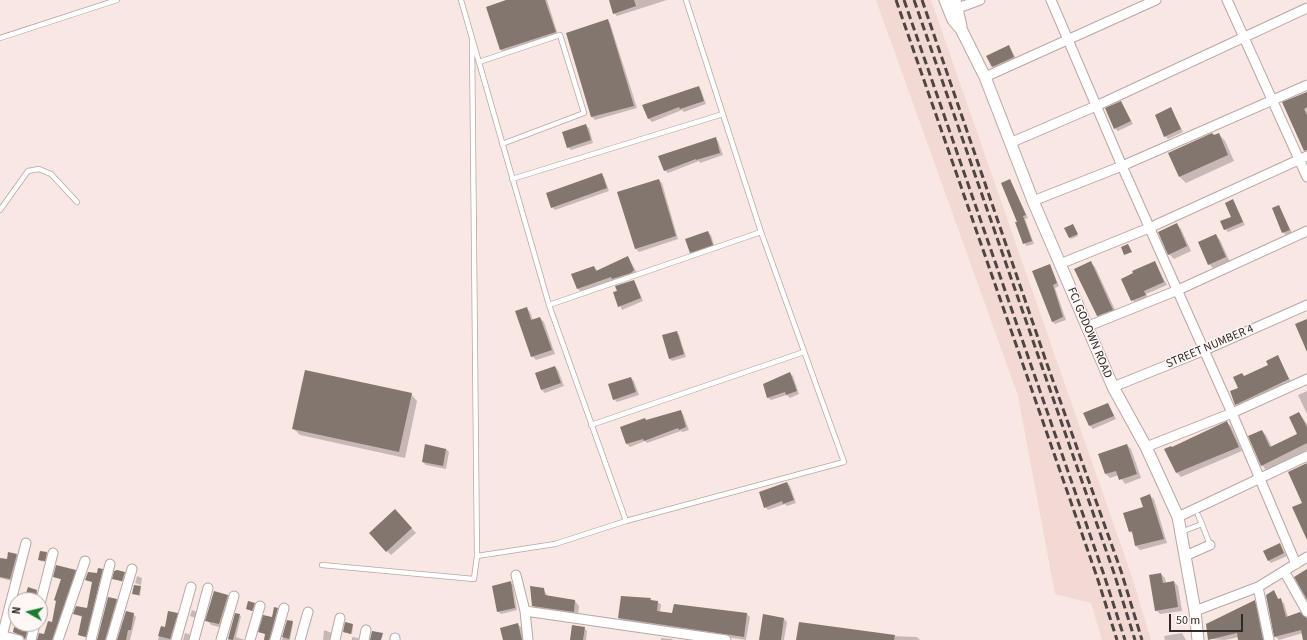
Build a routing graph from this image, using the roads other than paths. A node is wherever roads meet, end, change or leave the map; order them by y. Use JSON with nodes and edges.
{"nodes":[{"id":1,"x":118,"y":0,"type":"edge"},
{"id":2,"x":462,"y":0,"type":"edge"},
{"id":3,"x":686,"y":0,"type":"edge"},
{"id":4,"x":945,"y":0,"type":"edge"},
{"id":5,"x":980,"y":0,"type":"edge"},
{"id":6,"x":1051,"y":0,"type":"edge"},
{"id":7,"x":1156,"y":0,"type":"edge"},
{"id":8,"x":1227,"y":0,"type":"edge"},
{"id":9,"x":957,"y":4,"type":"edge"},
{"id":10,"x":1307,"y":8,"type":"edge"},
{"id":11,"x":961,"y":29,"type":"junction"},
{"id":12,"x":0,"y":38,"type":"edge"},
{"id":13,"x":472,"y":38,"type":"junction"},
{"id":14,"x":1243,"y":38,"type":"junction"},
{"id":15,"x":1068,"y":40,"type":"junction"},
{"id":16,"x":479,"y":62,"type":"junction"},
{"id":17,"x":985,"y":77,"type":"junction"},
{"id":18,"x":1307,"y":85,"type":"edge"},
{"id":19,"x":1273,"y":100,"type":"junction"},
{"id":20,"x":1096,"y":106,"type":"junction"},
{"id":21,"x":723,"y":114,"type":"junction"},
{"id":22,"x":502,"y":144,"type":"junction"},
{"id":23,"x":1010,"y":144,"type":"junction"},
{"id":24,"x":1303,"y":157,"type":"edge"},
{"id":25,"x":1122,"y":166,"type":"junction"},
{"id":26,"x":1307,"y":177,"type":"edge"},
{"id":27,"x":512,"y":179,"type":"junction"},
{"id":28,"x":1033,"y":201,"type":"junction"},
{"id":29,"x":77,"y":202,"type":"dead end"},
{"id":30,"x":0,"y":210,"type":"edge"},
{"id":31,"x":1149,"y":228,"type":"junction"},
{"id":32,"x":1307,"y":231,"type":"edge"},
{"id":33,"x":761,"y":232,"type":"junction"},
{"id":34,"x":1060,"y":264,"type":"junction"},
{"id":35,"x":1178,"y":290,"type":"junction"},
{"id":36,"x":549,"y":305,"type":"junction"},
{"id":37,"x":1307,"y":305,"type":"edge"},
{"id":38,"x":1086,"y":328,"type":"junction"},
{"id":39,"x":1204,"y":350,"type":"junction"},
{"id":40,"x":804,"y":352,"type":"junction"},
{"id":41,"x":1307,"y":379,"type":"edge"},
{"id":42,"x":1112,"y":387,"type":"junction"},
{"id":43,"x":1232,"y":413,"type":"junction"},
{"id":44,"x":591,"y":425,"type":"junction"},
{"id":45,"x":1146,"y":447,"type":"junction"},
{"id":46,"x":1307,"y":456,"type":"edge"},
{"id":47,"x":1259,"y":479,"type":"junction"},
{"id":48,"x":1198,"y":516,"type":"dead end"},
{"id":49,"x":1178,"y":517,"type":"junction"},
{"id":50,"x":626,"y":521,"type":"junction"},
{"id":51,"x":1202,"y":524,"type":"junction"},
{"id":52,"x":1181,"y":532,"type":"junction"},
{"id":53,"x":26,"y":543,"type":"dead end"},
{"id":54,"x":1210,"y":545,"type":"joint"},
{"id":55,"x":53,"y":552,"type":"dead end"},
{"id":56,"x":477,"y":556,"type":"junction"},
{"id":57,"x":1185,"y":556,"type":"junction"},
{"id":58,"x":1307,"y":557,"type":"edge"},
{"id":59,"x":85,"y":561,"type":"dead end"},
{"id":60,"x":110,"y":564,"type":"dead end"},
{"id":61,"x":1296,"y":564,"type":"junction"},
{"id":62,"x":322,"y":565,"type":"dead end"},
{"id":63,"x":132,"y":569,"type":"dead end"},
{"id":64,"x":1284,"y":571,"type":"junction"},
{"id":65,"x":516,"y":575,"type":"dead end"},
{"id":66,"x":191,"y":587,"type":"dead end"},
{"id":67,"x":1258,"y":587,"type":"junction"},
{"id":68,"x":208,"y":588,"type":"dead end"},
{"id":69,"x":43,"y":592,"type":"edge"},
{"id":70,"x":234,"y":596,"type":"dead end"},
{"id":71,"x":260,"y":606,"type":"dead end"},
{"id":72,"x":284,"y":608,"type":"dead end"},
{"id":73,"x":525,"y":611,"type":"junction"},
{"id":74,"x":1195,"y":611,"type":"junction"},
{"id":75,"x":308,"y":612,"type":"dead end"},
{"id":76,"x":1307,"y":612,"type":"edge"},
{"id":77,"x":340,"y":618,"type":"dead end"},
{"id":78,"x":366,"y":630,"type":"dead end"},
{"id":79,"x":1,"y":637,"type":"edge"},
{"id":80,"x":19,"y":640,"type":"edge"},
{"id":81,"x":58,"y":640,"type":"edge"},
{"id":82,"x":91,"y":640,"type":"edge"},
{"id":83,"x":111,"y":640,"type":"edge"},
{"id":84,"x":176,"y":640,"type":"edge"},
{"id":85,"x":194,"y":640,"type":"edge"},
{"id":86,"x":221,"y":640,"type":"edge"},
{"id":87,"x":250,"y":640,"type":"edge"},
{"id":88,"x":275,"y":640,"type":"edge"},
{"id":89,"x":300,"y":640,"type":"edge"},
{"id":90,"x":335,"y":640,"type":"edge"},
{"id":91,"x":364,"y":640,"type":"edge"},
{"id":92,"x":528,"y":640,"type":"edge"},
{"id":93,"x":726,"y":640,"type":"edge"},
{"id":94,"x":1198,"y":640,"type":"edge"},
{"id":95,"x":1269,"y":640,"type":"edge"}],
"edges":[{"from":1,"to":12,"type":"lane"},
{"from":2,"to":13,"type":"lane"},
{"from":3,"to":21,"type":"lane"},
{"from":4,"to":11,"type":"street","name":"FCI GODOWN ROAD"},
{"from":5,"to":9,"type":"street"},
{"from":6,"to":15,"type":"street"},
{"from":7,"to":15,"type":"street"},
{"from":8,"to":14,"type":"street"},
{"from":9,"to":11,"type":"street","name":"FCI GODOWN ROAD"},
{"from":10,"to":14,"type":"street"},
{"from":11,"to":17,"type":"street","name":"FCI GODOWN ROAD"},
{"from":13,"to":16,"type":"lane"},
{"from":13,"to":56,"type":"lane"},
{"from":14,"to":19,"type":"street"},
{"from":14,"to":20,"type":"street"},
{"from":15,"to":17,"type":"street"},
{"from":15,"to":20,"type":"street"},
{"from":16,"to":22,"type":"lane"},
{"from":16,"to":22,"type":"lane"},
{"from":17,"to":23,"type":"street","name":"FCI GODOWN ROAD"},
{"from":18,"to":19,"type":"street"},
{"from":19,"to":24,"type":"street"},
{"from":19,"to":25,"type":"street"},
{"from":20,"to":23,"type":"street"},
{"from":20,"to":25,"type":"street"},
{"from":21,"to":27,"type":"lane"},
{"from":21,"to":33,"type":"lane"},
{"from":22,"to":27,"type":"lane"},
{"from":23,"to":28,"type":"street","name":"FCI GODOWN ROAD"},
{"from":24,"to":26,"type":"street"},
{"from":24,"to":31,"type":"street"},
{"from":25,"to":28,"type":"street"},
{"from":25,"to":31,"type":"street"},
{"from":27,"to":36,"type":"lane"},
{"from":28,"to":34,"type":"street","name":"FCI GODOWN ROAD"},
{"from":29,"to":30,"type":"lane"},
{"from":31,"to":34,"type":"street"},
{"from":31,"to":35,"type":"street"},
{"from":32,"to":35,"type":"street"},
{"from":33,"to":36,"type":"lane"},
{"from":33,"to":40,"type":"lane"},
{"from":34,"to":38,"type":"street","name":"FCI GODOWN ROAD"},
{"from":35,"to":38,"type":"street"},
{"from":35,"to":39,"type":"street"},
{"from":36,"to":44,"type":"lane"},
{"from":37,"to":39,"type":"street","name":"STREET NUMBER 4"},
{"from":38,"to":42,"type":"street","name":"FCI GODOWN ROAD"},
{"from":39,"to":42,"type":"street","name":"STREET NUMBER 4"},
{"from":39,"to":43,"type":"street"},
{"from":40,"to":44,"type":"lane"},
{"from":40,"to":50,"type":"lane"},
{"from":41,"to":43,"type":"street"},
{"from":42,"to":45,"type":"street","name":"FCI GODOWN ROAD"},
{"from":43,"to":45,"type":"street"},
{"from":43,"to":47,"type":"street"},
{"from":44,"to":50,"type":"lane"},
{"from":45,"to":49,"type":"street","name":"FCI GODOWN ROAD"},
{"from":46,"to":47,"type":"street"},
{"from":47,"to":49,"type":"street"},
{"from":47,"to":61,"type":"street"},
{"from":48,"to":51,"type":"lane"},
{"from":49,"to":52,"type":"street","name":"FCI GODOWN ROAD"},
{"from":50,"to":56,"type":"lane"},
{"from":51,"to":52,"type":"lane"},
{"from":51,"to":54,"type":"lane"},
{"from":52,"to":57,"type":"street","name":"FCI GODOWN ROAD"},
{"from":53,"to":79,"type":"street"},
{"from":54,"to":57,"type":"street"},
{"from":55,"to":69,"type":"street"},
{"from":56,"to":62,"type":"lane"},
{"from":57,"to":74,"type":"street","name":"FCI GODOWN ROAD"},
{"from":58,"to":61,"type":"street"},
{"from":59,"to":81,"type":"street"},
{"from":60,"to":82,"type":"street"},
{"from":61,"to":64,"type":"street"},
{"from":63,"to":83,"type":"street"},
{"from":64,"to":67,"type":"street"},
{"from":64,"to":76,"type":"street"},
{"from":65,"to":73,"type":"street"},
{"from":66,"to":84,"type":"street"},
{"from":67,"to":74,"type":"street"},
{"from":67,"to":95,"type":"street"},
{"from":68,"to":85,"type":"street"},
{"from":70,"to":86,"type":"street"},
{"from":71,"to":87,"type":"street"},
{"from":72,"to":88,"type":"street"},
{"from":73,"to":92,"type":"street"},
{"from":73,"to":93,"type":"street"},
{"from":74,"to":94,"type":"street","name":"FCI GODOWN ROAD"},
{"from":75,"to":89,"type":"street"},
{"from":77,"to":90,"type":"street"},
{"from":78,"to":91,"type":"street"},
{"from":79,"to":80,"type":"street"}]}
